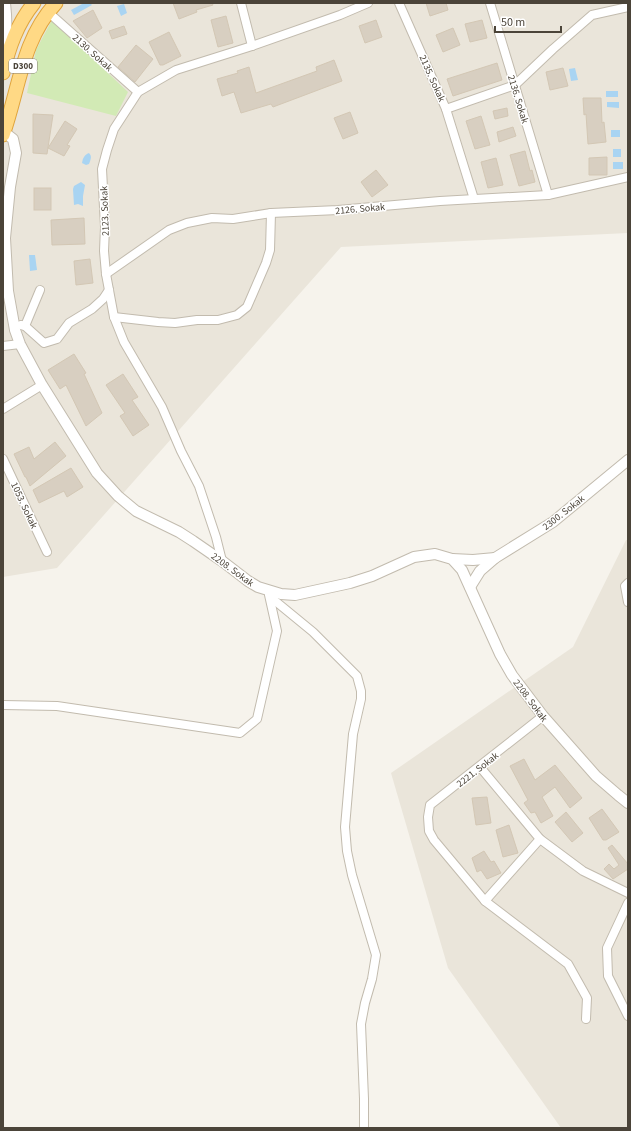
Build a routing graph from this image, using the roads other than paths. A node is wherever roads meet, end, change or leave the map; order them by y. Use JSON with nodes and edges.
{"nodes":[{"id":1,"x":6,"y":3,"type":"edge"},
{"id":2,"x":34,"y":3,"type":"edge"},
{"id":3,"x":241,"y":3,"type":"edge"},
{"id":4,"x":368,"y":3,"type":"edge"},
{"id":5,"x":399,"y":3,"type":"edge"},
{"id":6,"x":490,"y":3,"type":"edge"},
{"id":7,"x":52,"y":7,"type":"edge"},
{"id":8,"x":628,"y":7,"type":"edge"},
{"id":9,"x":252,"y":46,"type":"junction"},
{"id":10,"x":8,"y":50,"type":"junction"},
{"id":11,"x":3,"y":73,"type":"edge"},
{"id":12,"x":515,"y":85,"type":"junction"},
{"id":13,"x":138,"y":92,"type":"junction"},
{"id":14,"x":446,"y":109,"type":"junction"},
{"id":15,"x":3,"y":134,"type":"edge"},
{"id":16,"x":628,"y":178,"type":"edge"},
{"id":17,"x":548,"y":195,"type":"junction"},
{"id":18,"x":474,"y":199,"type":"junction"},
{"id":19,"x":271,"y":213,"type":"junction"},
{"id":20,"x":106,"y":274,"type":"junction"},
{"id":21,"x":40,"y":290,"type":"dead end"},
{"id":22,"x":109,"y":290,"type":"junction"},
{"id":23,"x":114,"y":317,"type":"junction"},
{"id":24,"x":14,"y":325,"type":"junction"},
{"id":25,"x":26,"y":326,"type":"junction"},
{"id":26,"x":20,"y":344,"type":"junction"},
{"id":27,"x":3,"y":346,"type":"edge"},
{"id":28,"x":42,"y":385,"type":"junction"},
{"id":29,"x":3,"y":409,"type":"edge"},
{"id":30,"x":3,"y":459,"type":"edge"},
{"id":31,"x":628,"y":460,"type":"edge"},
{"id":32,"x":47,"y":552,"type":"dead end"},
{"id":33,"x":495,"y":558,"type":"junction"},
{"id":34,"x":452,"y":559,"type":"junction"},
{"id":35,"x":473,"y":560,"type":"junction"},
{"id":36,"x":222,"y":561,"type":"junction"},
{"id":37,"x":480,"y":570,"type":"junction"},
{"id":38,"x":464,"y":574,"type":"junction"},
{"id":39,"x":628,"y":583,"type":"edge"},
{"id":40,"x":470,"y":587,"type":"junction"},
{"id":41,"x":268,"y":591,"type":"junction"},
{"id":42,"x":628,"y":602,"type":"edge"},
{"id":43,"x":3,"y":705,"type":"edge"},
{"id":44,"x":543,"y":716,"type":"junction"},
{"id":45,"x":480,"y":767,"type":"junction"},
{"id":46,"x":628,"y":803,"type":"edge"},
{"id":47,"x":540,"y":839,"type":"junction"},
{"id":48,"x":628,"y":893,"type":"edge"},
{"id":49,"x":486,"y":901,"type":"junction"},
{"id":50,"x":628,"y":903,"type":"edge"},
{"id":51,"x":628,"y":1016,"type":"edge"},
{"id":52,"x":586,"y":1019,"type":"dead end"},
{"id":53,"x":364,"y":1128,"type":"edge"}],
"edges":[{"from":1,"to":10,"type":"street"},
{"from":2,"to":10,"type":"highway","number":"D300"},
{"from":3,"to":9,"type":"street"},
{"from":4,"to":9,"type":"street","name":"2123. Sokak"},
{"from":5,"to":14,"type":"street","name":"2135. Sokak"},
{"from":6,"to":12,"type":"street","name":"2136. Sokak"},
{"from":7,"to":13,"type":"street","name":"2130. Sokak"},
{"from":7,"to":15,"type":"highway","number":"D300"},
{"from":8,"to":12,"type":"street"},
{"from":9,"to":13,"type":"street","name":"2123. Sokak"},
{"from":10,"to":11,"type":"highway","number":"D300"},
{"from":12,"to":14,"type":"street","name":"2135. Sokak"},
{"from":12,"to":17,"type":"street","name":"2136. Sokak"},
{"from":13,"to":20,"type":"street","name":"2123. Sokak"},
{"from":14,"to":18,"type":"street"},
{"from":15,"to":24,"type":"street","name":"2208. Sokak"},
{"from":16,"to":17,"type":"street","name":"2126. Sokak"},
{"from":17,"to":18,"type":"street","name":"2126. Sokak"},
{"from":18,"to":19,"type":"street","name":"2126. Sokak"},
{"from":19,"to":20,"type":"street","name":"2126. Sokak"},
{"from":19,"to":23,"type":"street"},
{"from":20,"to":22,"type":"street","name":"2123. Sokak"},
{"from":21,"to":25,"type":"street"},
{"from":22,"to":23,"type":"street","name":"2123. Sokak"},
{"from":22,"to":25,"type":"street"},
{"from":23,"to":36,"type":"street","name":"2123. Sokak"},
{"from":24,"to":25,"type":"street"},
{"from":24,"to":26,"type":"street","name":"2208. Sokak"},
{"from":26,"to":27,"type":"street"},
{"from":26,"to":28,"type":"street","name":"2208. Sokak"},
{"from":28,"to":29,"type":"street"},
{"from":28,"to":36,"type":"street","name":"2208. Sokak"},
{"from":30,"to":32,"type":"street","name":"1053. Sokak"},
{"from":31,"to":33,"type":"street","name":"2300. Sokak"},
{"from":33,"to":35,"type":"street"},
{"from":33,"to":37,"type":"street","name":"2300. Sokak"},
{"from":34,"to":35,"type":"street"},
{"from":34,"to":38,"type":"street","name":"2208. Sokak"},
{"from":34,"to":41,"type":"street","name":"2208. Sokak"},
{"from":35,"to":38,"type":"street"},
{"from":36,"to":41,"type":"street","name":"2208. Sokak"},
{"from":37,"to":38,"type":"street"},
{"from":37,"to":40,"type":"street"},
{"from":38,"to":40,"type":"street","name":"2208. Sokak"},
{"from":39,"to":42,"type":"street"},
{"from":40,"to":44,"type":"street","name":"2208. Sokak"},
{"from":41,"to":43,"type":"street"},
{"from":41,"to":53,"type":"street"},
{"from":44,"to":45,"type":"street","name":"2221. Sokak"},
{"from":44,"to":46,"type":"street","name":"2208. Sokak"},
{"from":45,"to":47,"type":"street"},
{"from":45,"to":49,"type":"street","name":"2221. Sokak"},
{"from":47,"to":48,"type":"street"},
{"from":47,"to":49,"type":"street"},
{"from":49,"to":52,"type":"street"},
{"from":50,"to":51,"type":"street"}]}
